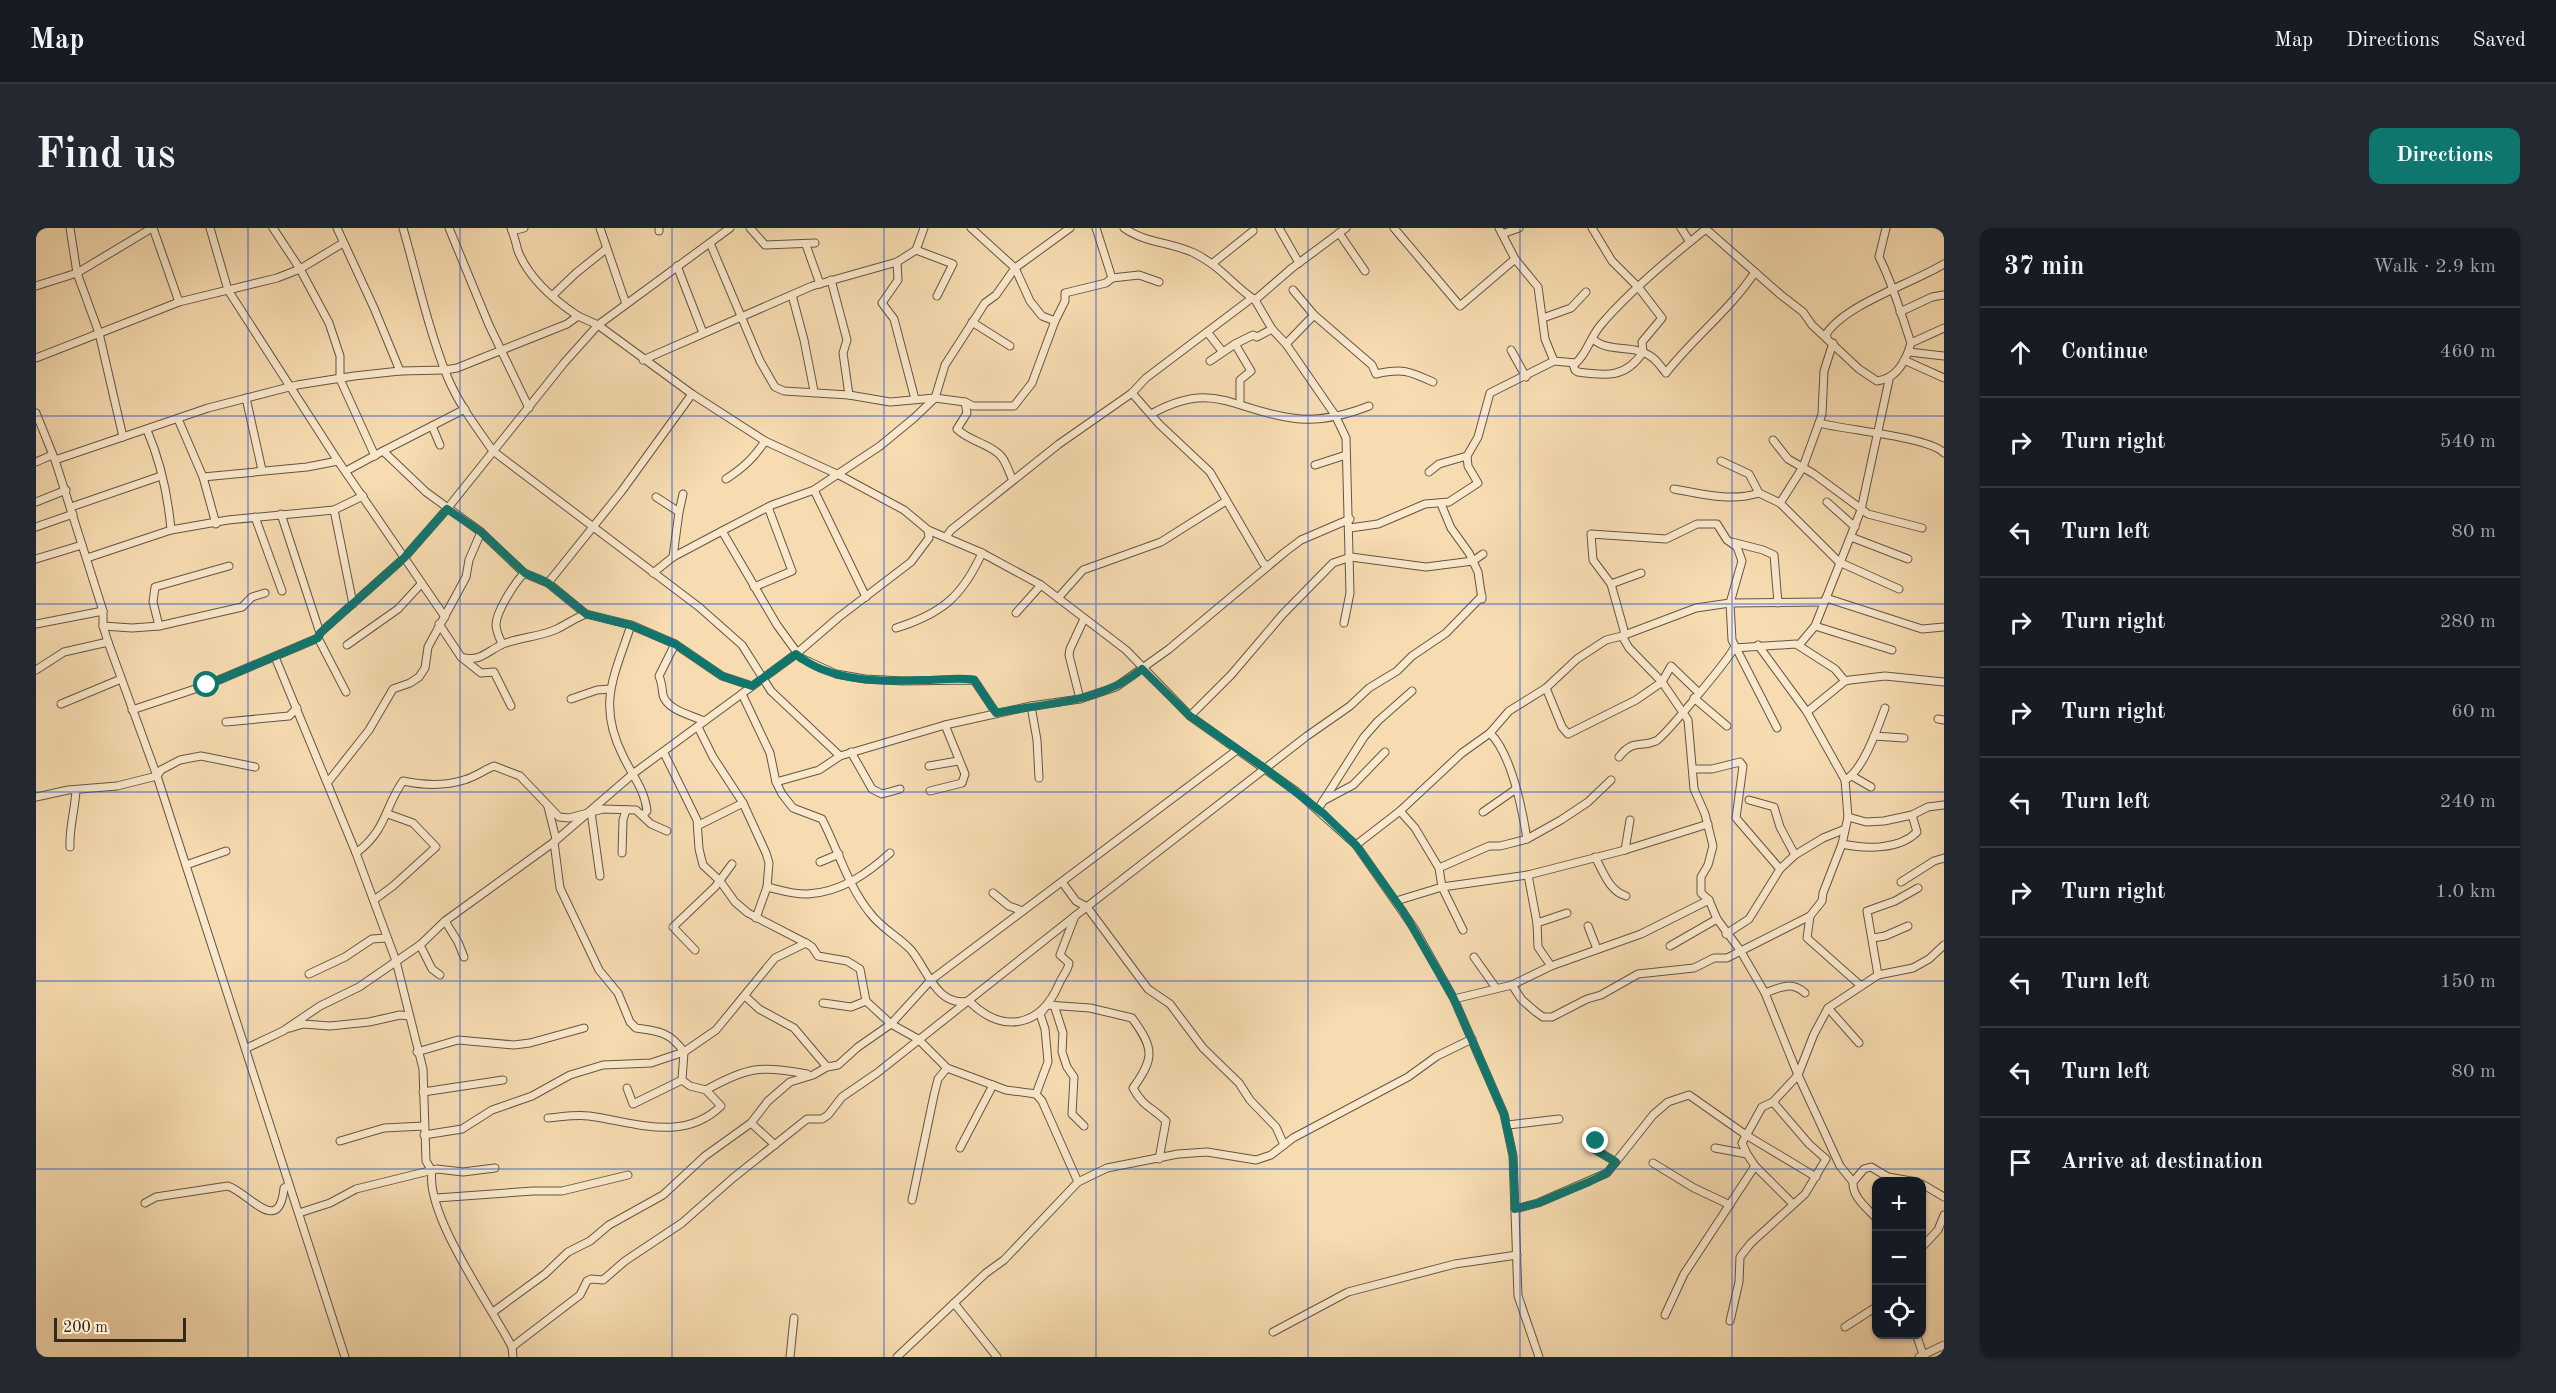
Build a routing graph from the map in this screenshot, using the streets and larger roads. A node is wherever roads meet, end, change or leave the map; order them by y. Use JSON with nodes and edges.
{"nodes":[{"id":1,"x":70,"y":228,"type":"edge"},
{"id":2,"x":152,"y":228,"type":"edge"},
{"id":3,"x":210,"y":228,"type":"edge"},
{"id":4,"x":273,"y":228,"type":"edge"},
{"id":5,"x":337,"y":228,"type":"edge"},
{"id":6,"x":403,"y":228,"type":"edge"},
{"id":7,"x":449,"y":228,"type":"edge"},
{"id":8,"x":524,"y":228,"type":"edge"},
{"id":9,"x":600,"y":228,"type":"edge"},
{"id":10,"x":730,"y":228,"type":"edge"},
{"id":11,"x":750,"y":228,"type":"edge"},
{"id":12,"x":924,"y":228,"type":"edge"},
{"id":13,"x":971,"y":228,"type":"edge"},
{"id":14,"x":1070,"y":228,"type":"edge"},
{"id":15,"x":1096,"y":228,"type":"edge"},
{"id":16,"x":1124,"y":228,"type":"edge"},
{"id":17,"x":1279,"y":228,"type":"edge"},
{"id":18,"x":1394,"y":228,"type":"edge"},
{"id":19,"x":1519,"y":228,"type":"edge"},
{"id":20,"x":1592,"y":228,"type":"edge"},
{"id":21,"x":1681,"y":228,"type":"edge"},
{"id":22,"x":1886,"y":228,"type":"edge"},
{"id":23,"x":512,"y":229,"type":"edge"},
{"id":24,"x":1707,"y":229,"type":"edge"},
{"id":25,"x":1342,"y":230,"type":"edge"},
{"id":26,"x":1253,"y":231,"type":"dead end"},
{"id":27,"x":1500,"y":231,"type":"edge"},
{"id":28,"x":1690,"y":242,"type":"junction"},
{"id":29,"x":343,"y":243,"type":"junction"},
{"id":30,"x":710,"y":243,"type":"junction"},
{"id":31,"x":815,"y":243,"type":"dead end"},
{"id":32,"x":806,"y":245,"type":"junction"},
{"id":33,"x":606,"y":249,"type":"junction"},
{"id":34,"x":916,"y":250,"type":"junction"},
{"id":35,"x":1515,"y":259,"type":"junction"},
{"id":36,"x":1297,"y":260,"type":"junction"},
{"id":37,"x":897,"y":262,"type":"junction"},
{"id":38,"x":1213,"y":263,"type":"junction"},
{"id":39,"x":1944,"y":264,"type":"edge"},
{"id":40,"x":677,"y":266,"type":"junction"},
{"id":41,"x":1015,"y":268,"type":"junction"},
{"id":42,"x":300,"y":269,"type":"junction"},
{"id":43,"x":1365,"y":271,"type":"dead end"},
{"id":44,"x":1755,"y":272,"type":"junction"},
{"id":45,"x":77,"y":273,"type":"junction"},
{"id":46,"x":1112,"y":278,"type":"junction"},
{"id":47,"x":831,"y":280,"type":"junction"},
{"id":48,"x":1159,"y":282,"type":"dead end"},
{"id":49,"x":820,"y":284,"type":"junction"},
{"id":50,"x":36,"y":286,"type":"edge"},
{"id":51,"x":1639,"y":288,"type":"junction"},
{"id":52,"x":228,"y":290,"type":"junction"},
{"id":53,"x":1293,"y":290,"type":"dead end"},
{"id":54,"x":1891,"y":290,"type":"junction"},
{"id":55,"x":1586,"y":292,"type":"dead end"},
{"id":56,"x":1944,"y":294,"type":"edge"},
{"id":57,"x":792,"y":295,"type":"junction"},
{"id":58,"x":552,"y":296,"type":"junction"},
{"id":59,"x":937,"y":296,"type":"dead end"},
{"id":60,"x":1254,"y":299,"type":"junction"},
{"id":61,"x":179,"y":302,"type":"junction"},
{"id":62,"x":626,"y":304,"type":"junction"},
{"id":63,"x":1900,"y":312,"type":"junction"},
{"id":64,"x":1314,"y":315,"type":"junction"},
{"id":65,"x":578,"y":316,"type":"junction"},
{"id":66,"x":741,"y":317,"type":"junction"},
{"id":67,"x":1543,"y":318,"type":"junction"},
{"id":68,"x":1055,"y":321,"type":"junction"},
{"id":69,"x":972,"y":322,"type":"junction"},
{"id":70,"x":598,"y":326,"type":"junction"},
{"id":71,"x":1944,"y":328,"type":"edge"},
{"id":72,"x":1272,"y":329,"type":"junction"},
{"id":73,"x":99,"y":333,"type":"junction"},
{"id":74,"x":703,"y":333,"type":"junction"},
{"id":75,"x":1208,"y":333,"type":"junction"},
{"id":76,"x":1593,"y":339,"type":"junction"},
{"id":77,"x":1830,"y":340,"type":"junction"},
{"id":78,"x":1911,"y":343,"type":"junction"},
{"id":79,"x":1235,"y":344,"type":"junction"},
{"id":80,"x":1286,"y":344,"type":"junction"},
{"id":81,"x":1010,"y":346,"type":"dead end"},
{"id":82,"x":1511,"y":350,"type":"dead end"},
{"id":83,"x":502,"y":351,"type":"junction"},
{"id":84,"x":1222,"y":351,"type":"junction"},
{"id":85,"x":1643,"y":352,"type":"junction"},
{"id":86,"x":1909,"y":352,"type":"junction"},
{"id":87,"x":1944,"y":356,"type":"edge"},
{"id":88,"x":36,"y":358,"type":"edge"},
{"id":89,"x":643,"y":360,"type":"junction"},
{"id":90,"x":1904,"y":360,"type":"junction"},
{"id":91,"x":1210,"y":361,"type":"dead end"},
{"id":92,"x":1554,"y":361,"type":"junction"},
{"id":93,"x":1573,"y":364,"type":"junction"},
{"id":94,"x":445,"y":370,"type":"junction"},
{"id":95,"x":400,"y":371,"type":"junction"},
{"id":96,"x":1526,"y":377,"type":"junction"},
{"id":97,"x":1944,"y":378,"type":"edge"},
{"id":98,"x":340,"y":379,"type":"junction"},
{"id":99,"x":1889,"y":380,"type":"junction"},
{"id":100,"x":1433,"y":382,"type":"dead end"},
{"id":101,"x":290,"y":387,"type":"junction"},
{"id":102,"x":814,"y":391,"type":"junction"},
{"id":103,"x":1132,"y":393,"type":"junction"},
{"id":104,"x":692,"y":394,"type":"junction"},
{"id":105,"x":849,"y":395,"type":"junction"},
{"id":106,"x":246,"y":398,"type":"junction"},
{"id":107,"x":935,"y":398,"type":"junction"},
{"id":108,"x":915,"y":399,"type":"junction"},
{"id":109,"x":965,"y":402,"type":"junction"},
{"id":110,"x":1240,"y":403,"type":"junction"},
{"id":111,"x":1369,"y":406,"type":"dead end"},
{"id":112,"x":529,"y":408,"type":"junction"},
{"id":113,"x":465,"y":409,"type":"junction"},
{"id":114,"x":36,"y":412,"type":"edge"},
{"id":115,"x":1151,"y":414,"type":"junction"},
{"id":116,"x":1335,"y":415,"type":"junction"},
{"id":117,"x":178,"y":418,"type":"junction"},
{"id":118,"x":1819,"y":423,"type":"junction"},
{"id":119,"x":432,"y":426,"type":"junction"},
{"id":120,"x":147,"y":430,"type":"junction"},
{"id":121,"x":1879,"y":435,"type":"junction"},
{"id":122,"x":123,"y":437,"type":"junction"},
{"id":123,"x":765,"y":441,"type":"junction"},
{"id":124,"x":1773,"y":441,"type":"dead end"},
{"id":125,"x":440,"y":445,"type":"dead end"},
{"id":126,"x":1942,"y":448,"type":"edge"},
{"id":127,"x":383,"y":451,"type":"junction"},
{"id":128,"x":493,"y":451,"type":"junction"},
{"id":129,"x":1346,"y":455,"type":"junction"},
{"id":130,"x":375,"y":456,"type":"junction"},
{"id":131,"x":1467,"y":456,"type":"junction"},
{"id":132,"x":54,"y":458,"type":"junction"},
{"id":133,"x":338,"y":460,"type":"junction"},
{"id":134,"x":1721,"y":461,"type":"dead end"},
{"id":135,"x":36,"y":462,"type":"edge"},
{"id":136,"x":1314,"y":465,"type":"dead end"},
{"id":137,"x":1803,"y":466,"type":"junction"},
{"id":138,"x":262,"y":470,"type":"junction"},
{"id":139,"x":346,"y":471,"type":"junction"},
{"id":140,"x":1429,"y":472,"type":"dead end"},
{"id":141,"x":839,"y":475,"type":"junction"},
{"id":142,"x":161,"y":476,"type":"junction"},
{"id":143,"x":203,"y":477,"type":"junction"},
{"id":144,"x":726,"y":479,"type":"dead end"},
{"id":145,"x":1013,"y":480,"type":"junction"},
{"id":146,"x":1674,"y":489,"type":"dead end"},
{"id":147,"x":66,"y":490,"type":"junction"},
{"id":148,"x":814,"y":490,"type":"junction"},
{"id":149,"x":1759,"y":493,"type":"junction"},
{"id":150,"x":683,"y":494,"type":"dead end"},
{"id":151,"x":363,"y":496,"type":"junction"},
{"id":152,"x":656,"y":497,"type":"dead end"},
{"id":153,"x":1226,"y":501,"type":"junction"},
{"id":154,"x":36,"y":502,"type":"edge"},
{"id":155,"x":1827,"y":502,"type":"dead end"},
{"id":156,"x":1780,"y":503,"type":"junction"},
{"id":157,"x":1441,"y":504,"type":"junction"},
{"id":158,"x":768,"y":507,"type":"junction"},
{"id":159,"x":447,"y":509,"type":"junction"},
{"id":160,"x":334,"y":510,"type":"junction"},
{"id":161,"x":1861,"y":510,"type":"junction"},
{"id":162,"x":72,"y":511,"type":"junction"},
{"id":163,"x":679,"y":512,"type":"junction"},
{"id":164,"x":281,"y":514,"type":"junction"},
{"id":165,"x":255,"y":517,"type":"junction"},
{"id":166,"x":1350,"y":519,"type":"junction"},
{"id":167,"x":216,"y":524,"type":"junction"},
{"id":168,"x":36,"y":527,"type":"edge"},
{"id":169,"x":591,"y":527,"type":"junction"},
{"id":170,"x":1855,"y":527,"type":"junction"},
{"id":171,"x":1350,"y":528,"type":"junction"},
{"id":172,"x":1922,"y":528,"type":"dead end"},
{"id":173,"x":171,"y":530,"type":"junction"},
{"id":174,"x":928,"y":530,"type":"junction"},
{"id":175,"x":722,"y":531,"type":"junction"},
{"id":176,"x":481,"y":532,"type":"junction"},
{"id":177,"x":946,"y":537,"type":"junction"},
{"id":178,"x":1851,"y":537,"type":"junction"},
{"id":179,"x":1727,"y":540,"type":"junction"},
{"id":180,"x":82,"y":545,"type":"junction"},
{"id":181,"x":982,"y":553,"type":"junction"},
{"id":182,"x":1483,"y":554,"type":"dead end"},
{"id":183,"x":673,"y":557,"type":"junction"},
{"id":184,"x":1351,"y":557,"type":"junction"},
{"id":185,"x":87,"y":558,"type":"junction"},
{"id":186,"x":404,"y":558,"type":"junction"},
{"id":187,"x":36,"y":559,"type":"edge"},
{"id":188,"x":1908,"y":559,"type":"dead end"},
{"id":189,"x":1473,"y":561,"type":"junction"},
{"id":190,"x":1839,"y":562,"type":"junction"},
{"id":191,"x":229,"y":566,"type":"dead end"},
{"id":192,"x":1268,"y":566,"type":"junction"},
{"id":193,"x":525,"y":573,"type":"junction"},
{"id":194,"x":653,"y":573,"type":"junction"},
{"id":195,"x":1641,"y":573,"type":"dead end"},
{"id":196,"x":548,"y":583,"type":"junction"},
{"id":197,"x":422,"y":584,"type":"junction"},
{"id":198,"x":1611,"y":584,"type":"junction"},
{"id":199,"x":1041,"y":585,"type":"junction"},
{"id":200,"x":754,"y":587,"type":"junction"},
{"id":201,"x":1899,"y":590,"type":"dead end"},
{"id":202,"x":282,"y":591,"type":"dead end"},
{"id":203,"x":265,"y":593,"type":"dead end"},
{"id":204,"x":866,"y":597,"type":"junction"},
{"id":205,"x":1058,"y":598,"type":"junction"},
{"id":206,"x":1825,"y":600,"type":"junction"},
{"id":207,"x":1730,"y":603,"type":"junction"},
{"id":208,"x":1778,"y":603,"type":"junction"},
{"id":209,"x":353,"y":604,"type":"junction"},
{"id":210,"x":104,"y":611,"type":"junction"},
{"id":211,"x":1016,"y":613,"type":"dead end"},
{"id":212,"x":586,"y":614,"type":"junction"},
{"id":213,"x":445,"y":617,"type":"junction"},
{"id":214,"x":1084,"y":619,"type":"junction"},
{"id":215,"x":1344,"y":623,"type":"dead end"},
{"id":216,"x":36,"y":624,"type":"edge"},
{"id":217,"x":439,"y":624,"type":"junction"},
{"id":218,"x":630,"y":625,"type":"junction"},
{"id":219,"x":103,"y":626,"type":"junction"},
{"id":220,"x":159,"y":626,"type":"junction"},
{"id":221,"x":1815,"y":626,"type":"junction"},
{"id":222,"x":1944,"y":627,"type":"edge"},
{"id":223,"x":896,"y":628,"type":"dead end"},
{"id":224,"x":319,"y":635,"type":"junction"},
{"id":225,"x":1623,"y":635,"type":"junction"},
{"id":226,"x":108,"y":642,"type":"junction"},
{"id":227,"x":502,"y":644,"type":"junction"},
{"id":228,"x":675,"y":644,"type":"junction"},
{"id":229,"x":347,"y":645,"type":"dead end"},
{"id":230,"x":1758,"y":645,"type":"junction"},
{"id":231,"x":1799,"y":645,"type":"junction"},
{"id":232,"x":1734,"y":648,"type":"junction"},
{"id":233,"x":1892,"y":650,"type":"dead end"},
{"id":234,"x":796,"y":654,"type":"junction"},
{"id":235,"x":275,"y":657,"type":"junction"},
{"id":236,"x":461,"y":657,"type":"junction"},
{"id":237,"x":1142,"y":669,"type":"junction"},
{"id":238,"x":36,"y":670,"type":"edge"},
{"id":239,"x":763,"y":678,"type":"junction"},
{"id":240,"x":121,"y":679,"type":"junction"},
{"id":241,"x":1845,"y":681,"type":"junction"},
{"id":242,"x":1662,"y":682,"type":"junction"},
{"id":243,"x":1944,"y":682,"type":"edge"},
{"id":244,"x":752,"y":686,"type":"junction"},
{"id":245,"x":1546,"y":688,"type":"junction"},
{"id":246,"x":610,"y":689,"type":"junction"},
{"id":247,"x":1412,"y":691,"type":"dead end"},
{"id":248,"x":346,"y":692,"type":"dead end"},
{"id":249,"x":742,"y":694,"type":"junction"},
{"id":250,"x":1696,"y":695,"type":"junction"},
{"id":251,"x":571,"y":699,"type":"dead end"},
{"id":252,"x":1080,"y":699,"type":"junction"},
{"id":253,"x":61,"y":704,"type":"dead end"},
{"id":254,"x":511,"y":706,"type":"dead end"},
{"id":255,"x":1031,"y":706,"type":"junction"},
{"id":256,"x":297,"y":708,"type":"junction"},
{"id":257,"x":1885,"y":708,"type":"dead end"},
{"id":258,"x":132,"y":710,"type":"junction"},
{"id":259,"x":1683,"y":711,"type":"junction"},
{"id":260,"x":1807,"y":712,"type":"junction"},
{"id":261,"x":996,"y":713,"type":"junction"},
{"id":262,"x":1190,"y":716,"type":"junction"},
{"id":263,"x":704,"y":720,"type":"junction"},
{"id":264,"x":226,"y":722,"type":"dead end"},
{"id":265,"x":945,"y":725,"type":"junction"},
{"id":266,"x":1727,"y":726,"type":"dead end"},
{"id":267,"x":698,"y":727,"type":"junction"},
{"id":268,"x":1777,"y":728,"type":"dead end"},
{"id":269,"x":1490,"y":733,"type":"junction"},
{"id":270,"x":1874,"y":736,"type":"junction"},
{"id":271,"x":1904,"y":738,"type":"dead end"},
{"id":272,"x":1237,"y":750,"type":"junction"},
{"id":273,"x":851,"y":752,"type":"junction"},
{"id":274,"x":1385,"y":752,"type":"dead end"},
{"id":275,"x":664,"y":753,"type":"junction"},
{"id":276,"x":840,"y":756,"type":"junction"},
{"id":277,"x":1619,"y":757,"type":"dead end"},
{"id":278,"x":958,"y":761,"type":"junction"},
{"id":279,"x":929,"y":766,"type":"dead end"},
{"id":280,"x":255,"y":767,"type":"dead end"},
{"id":281,"x":1266,"y":769,"type":"junction"},
{"id":282,"x":1693,"y":769,"type":"junction"},
{"id":283,"x":634,"y":773,"type":"junction"},
{"id":284,"x":157,"y":776,"type":"junction"},
{"id":285,"x":1039,"y":778,"type":"dead end"},
{"id":286,"x":1848,"y":778,"type":"junction"},
{"id":287,"x":1611,"y":780,"type":"dead end"},
{"id":288,"x":328,"y":782,"type":"junction"},
{"id":289,"x":776,"y":782,"type":"junction"},
{"id":290,"x":1871,"y":787,"type":"dead end"},
{"id":291,"x":900,"y":789,"type":"dead end"},
{"id":292,"x":1516,"y":789,"type":"junction"},
{"id":293,"x":76,"y":790,"type":"junction"},
{"id":294,"x":930,"y":791,"type":"dead end"},
{"id":295,"x":36,"y":797,"type":"edge"},
{"id":296,"x":1749,"y":800,"type":"dead end"},
{"id":297,"x":1308,"y":801,"type":"junction"},
{"id":298,"x":743,"y":803,"type":"junction"},
{"id":299,"x":1321,"y":803,"type":"junction"},
{"id":300,"x":1944,"y":805,"type":"edge"},
{"id":301,"x":548,"y":807,"type":"junction"},
{"id":302,"x":626,"y":810,"type":"junction"},
{"id":303,"x":1400,"y":811,"type":"junction"},
{"id":304,"x":591,"y":812,"type":"junction"},
{"id":305,"x":1483,"y":812,"type":"dead end"},
{"id":306,"x":388,"y":814,"type":"junction"},
{"id":307,"x":1324,"y":814,"type":"junction"},
{"id":308,"x":643,"y":815,"type":"junction"},
{"id":309,"x":1912,"y":815,"type":"junction"},
{"id":310,"x":1848,"y":817,"type":"junction"},
{"id":311,"x":1630,"y":820,"type":"dead end"},
{"id":312,"x":1708,"y":824,"type":"junction"},
{"id":313,"x":699,"y":825,"type":"junction"},
{"id":314,"x":1843,"y":830,"type":"junction"},
{"id":315,"x":667,"y":831,"type":"dead end"},
{"id":316,"x":1527,"y":839,"type":"junction"},
{"id":317,"x":555,"y":841,"type":"junction"},
{"id":318,"x":1842,"y":844,"type":"junction"},
{"id":319,"x":1356,"y":845,"type":"junction"},
{"id":320,"x":69,"y":847,"type":"dead end"},
{"id":321,"x":1625,"y":850,"type":"junction"},
{"id":322,"x":225,"y":851,"type":"dead end"},
{"id":323,"x":356,"y":853,"type":"junction"},
{"id":324,"x":622,"y":853,"type":"dead end"},
{"id":325,"x":890,"y":853,"type":"dead end"},
{"id":326,"x":839,"y":854,"type":"junction"},
{"id":327,"x":1795,"y":855,"type":"junction"},
{"id":328,"x":1595,"y":857,"type":"junction"},
{"id":329,"x":1944,"y":858,"type":"edge"},
{"id":330,"x":820,"y":862,"type":"dead end"},
{"id":331,"x":732,"y":864,"type":"dead end"},
{"id":332,"x":186,"y":865,"type":"junction"},
{"id":333,"x":1439,"y":868,"type":"junction"},
{"id":334,"x":1780,"y":869,"type":"junction"},
{"id":335,"x":1528,"y":875,"type":"junction"},
{"id":336,"x":600,"y":876,"type":"dead end"},
{"id":337,"x":720,"y":881,"type":"junction"},
{"id":338,"x":851,"y":882,"type":"junction"},
{"id":339,"x":1062,"y":882,"type":"junction"},
{"id":340,"x":1901,"y":882,"type":"dead end"},
{"id":341,"x":767,"y":887,"type":"junction"},
{"id":342,"x":1442,"y":887,"type":"junction"},
{"id":343,"x":1918,"y":888,"type":"dead end"},
{"id":344,"x":993,"y":893,"type":"dead end"},
{"id":345,"x":1626,"y":897,"type":"dead end"},
{"id":346,"x":374,"y":900,"type":"junction"},
{"id":347,"x":1709,"y":900,"type":"junction"},
{"id":348,"x":1396,"y":901,"type":"junction"},
{"id":349,"x":1087,"y":907,"type":"junction"},
{"id":350,"x":1023,"y":911,"type":"junction"},
{"id":351,"x":1567,"y":913,"type":"dead end"},
{"id":352,"x":1075,"y":916,"type":"junction"},
{"id":353,"x":1810,"y":916,"type":"junction"},
{"id":354,"x":756,"y":918,"type":"junction"},
{"id":355,"x":1717,"y":919,"type":"junction"},
{"id":356,"x":445,"y":921,"type":"junction"},
{"id":357,"x":1537,"y":923,"type":"junction"},
{"id":358,"x":1588,"y":926,"type":"dead end"},
{"id":359,"x":1908,"y":926,"type":"dead end"},
{"id":360,"x":1462,"y":930,"type":"dead end"},
{"id":361,"x":1726,"y":934,"type":"junction"},
{"id":362,"x":386,"y":938,"type":"junction"},
{"id":363,"x":1873,"y":938,"type":"junction"},
{"id":364,"x":806,"y":943,"type":"junction"},
{"id":365,"x":420,"y":945,"type":"junction"},
{"id":366,"x":1944,"y":945,"type":"edge"},
{"id":367,"x":1670,"y":946,"type":"dead end"},
{"id":368,"x":1597,"y":949,"type":"junction"},
{"id":369,"x":694,"y":950,"type":"dead end"},
{"id":370,"x":1740,"y":950,"type":"junction"},
{"id":371,"x":464,"y":957,"type":"dead end"},
{"id":372,"x":1474,"y":957,"type":"dead end"},
{"id":373,"x":396,"y":961,"type":"junction"},
{"id":374,"x":1551,"y":966,"type":"junction"},
{"id":375,"x":309,"y":974,"type":"dead end"},
{"id":376,"x":440,"y":975,"type":"dead end"},
{"id":377,"x":1878,"y":975,"type":"junction"},
{"id":378,"x":931,"y":980,"type":"junction"},
{"id":379,"x":1512,"y":985,"type":"junction"},
{"id":380,"x":1860,"y":985,"type":"junction"},
{"id":381,"x":1496,"y":988,"type":"junction"},
{"id":382,"x":1765,"y":993,"type":"junction"},
{"id":383,"x":1805,"y":993,"type":"dead end"},
{"id":384,"x":745,"y":996,"type":"junction"},
{"id":385,"x":1454,"y":999,"type":"junction"},
{"id":386,"x":866,"y":1001,"type":"junction"},
{"id":387,"x":969,"y":1001,"type":"junction"},
{"id":388,"x":823,"y":1003,"type":"dead end"},
{"id":389,"x":1051,"y":1005,"type":"junction"},
{"id":390,"x":1828,"y":1008,"type":"junction"},
{"id":391,"x":409,"y":1016,"type":"junction"},
{"id":392,"x":891,"y":1024,"type":"junction"},
{"id":393,"x":584,"y":1028,"type":"dead end"},
{"id":394,"x":283,"y":1031,"type":"junction"},
{"id":395,"x":918,"y":1039,"type":"junction"},
{"id":396,"x":1472,"y":1039,"type":"junction"},
{"id":397,"x":1858,"y":1042,"type":"dead end"},
{"id":398,"x":247,"y":1048,"type":"junction"},
{"id":399,"x":417,"y":1052,"type":"junction"},
{"id":400,"x":684,"y":1052,"type":"junction"},
{"id":401,"x":827,"y":1067,"type":"junction"},
{"id":402,"x":947,"y":1068,"type":"junction"},
{"id":403,"x":813,"y":1075,"type":"junction"},
{"id":404,"x":1798,"y":1075,"type":"junction"},
{"id":405,"x":503,"y":1080,"type":"dead end"},
{"id":406,"x":682,"y":1080,"type":"junction"},
{"id":407,"x":993,"y":1085,"type":"junction"},
{"id":408,"x":627,"y":1088,"type":"dead end"},
{"id":409,"x":706,"y":1090,"type":"junction"},
{"id":410,"x":423,"y":1092,"type":"junction"},
{"id":411,"x":1036,"y":1094,"type":"junction"},
{"id":412,"x":1773,"y":1102,"type":"junction"},
{"id":413,"x":548,"y":1118,"type":"dead end"},
{"id":414,"x":1559,"y":1119,"type":"dead end"},
{"id":415,"x":751,"y":1123,"type":"junction"},
{"id":416,"x":1508,"y":1125,"type":"junction"},
{"id":417,"x":424,"y":1126,"type":"junction"},
{"id":418,"x":1084,"y":1126,"type":"dead end"},
{"id":419,"x":424,"y":1135,"type":"junction"},
{"id":420,"x":1827,"y":1135,"type":"junction"},
{"id":421,"x":1746,"y":1136,"type":"junction"},
{"id":422,"x":340,"y":1141,"type":"dead end"},
{"id":423,"x":1596,"y":1141,"type":"dead end"},
{"id":424,"x":775,"y":1145,"type":"junction"},
{"id":425,"x":1284,"y":1145,"type":"junction"},
{"id":426,"x":960,"y":1148,"type":"dead end"},
{"id":427,"x":1715,"y":1148,"type":"dead end"},
{"id":428,"x":1747,"y":1154,"type":"junction"},
{"id":429,"x":1159,"y":1158,"type":"junction"},
{"id":430,"x":1826,"y":1159,"type":"junction"},
{"id":431,"x":1616,"y":1162,"type":"junction"},
{"id":432,"x":1653,"y":1163,"type":"dead end"},
{"id":433,"x":1755,"y":1166,"type":"junction"},
{"id":434,"x":495,"y":1168,"type":"dead end"},
{"id":435,"x":432,"y":1171,"type":"junction"},
{"id":436,"x":628,"y":1175,"type":"dead end"},
{"id":437,"x":1816,"y":1177,"type":"junction"},
{"id":438,"x":1888,"y":1177,"type":"edge"},
{"id":439,"x":1078,"y":1182,"type":"junction"},
{"id":440,"x":1853,"y":1182,"type":"junction"},
{"id":441,"x":289,"y":1185,"type":"junction"},
{"id":442,"x":1926,"y":1186,"type":"edge"},
{"id":443,"x":1944,"y":1197,"type":"edge"},
{"id":444,"x":435,"y":1198,"type":"junction"},
{"id":445,"x":912,"y":1200,"type":"dead end"},
{"id":446,"x":145,"y":1203,"type":"dead end"},
{"id":447,"x":1793,"y":1204,"type":"junction"},
{"id":448,"x":1730,"y":1205,"type":"junction"},
{"id":449,"x":1515,"y":1209,"type":"junction"},
{"id":450,"x":299,"y":1214,"type":"junction"},
{"id":451,"x":1872,"y":1214,"type":"edge"},
{"id":452,"x":1944,"y":1215,"type":"edge"},
{"id":453,"x":1926,"y":1243,"type":"edge"},
{"id":454,"x":1517,"y":1255,"type":"junction"},
{"id":455,"x":954,"y":1303,"type":"junction"},
{"id":456,"x":1872,"y":1310,"type":"edge"},
{"id":457,"x":493,"y":1312,"type":"junction"},
{"id":458,"x":1665,"y":1315,"type":"dead end"},
{"id":459,"x":794,"y":1318,"type":"dead end"},
{"id":460,"x":1730,"y":1321,"type":"dead end"},
{"id":461,"x":1845,"y":1327,"type":"dead end"},
{"id":462,"x":1272,"y":1332,"type":"dead end"},
{"id":463,"x":1917,"y":1339,"type":"edge"},
{"id":464,"x":1944,"y":1345,"type":"edge"},
{"id":465,"x":512,"y":1347,"type":"junction"},
{"id":466,"x":1922,"y":1356,"type":"edge"},
{"id":467,"x":345,"y":1357,"type":"edge"},
{"id":468,"x":513,"y":1357,"type":"edge"},
{"id":469,"x":790,"y":1357,"type":"edge"},
{"id":470,"x":897,"y":1357,"type":"edge"},
{"id":471,"x":997,"y":1357,"type":"edge"},
{"id":472,"x":1539,"y":1357,"type":"edge"}],
"edges":[{"from":1,"to":45,"type":"street"},
{"from":2,"to":45,"type":"street"},
{"from":2,"to":61,"type":"street"},
{"from":3,"to":52,"type":"street"},
{"from":4,"to":42,"type":"street"},
{"from":5,"to":29,"type":"street"},
{"from":6,"to":94,"type":"street"},
{"from":7,"to":83,"type":"street"},
{"from":8,"to":23,"type":"street"},
{"from":9,"to":33,"type":"street"},
{"from":10,"to":30,"type":"street"},
{"from":11,"to":32,"type":"street"},
{"from":12,"to":34,"type":"street"},
{"from":13,"to":41,"type":"street"},
{"from":14,"to":41,"type":"street"},
{"from":15,"to":46,"type":"street"},
{"from":16,"to":38,"type":"street"},
{"from":17,"to":36,"type":"street"},
{"from":18,"to":35,"type":"street"},
{"from":19,"to":27,"type":"street"},
{"from":20,"to":51,"type":"street"},
{"from":21,"to":28,"type":"street"},
{"from":22,"to":54,"type":"street"},
{"from":23,"to":58,"type":"street"},
{"from":24,"to":28,"type":"street"},
{"from":24,"to":44,"type":"street"},
{"from":25,"to":36,"type":"street"},
{"from":25,"to":43,"type":"street"},
{"from":26,"to":38,"type":"street"},
{"from":27,"to":35,"type":"street"},
{"from":28,"to":51,"type":"street"},
{"from":29,"to":42,"type":"street"},
{"from":29,"to":95,"type":"street"},
{"from":30,"to":40,"type":"street"},
{"from":30,"to":66,"type":"street"},
{"from":31,"to":32,"type":"street"},
{"from":32,"to":49,"type":"street"},
{"from":33,"to":58,"type":"street"},
{"from":33,"to":62,"type":"street"},
{"from":34,"to":37,"type":"street"},
{"from":34,"to":59,"type":"street"},
{"from":35,"to":67,"type":"street"},
{"from":36,"to":60,"type":"street"},
{"from":37,"to":47,"type":"street"},
{"from":37,"to":108,"type":"street"},
{"from":38,"to":60,"type":"street"},
{"from":39,"to":54,"type":"street"},
{"from":40,"to":62,"type":"street"},
{"from":40,"to":74,"type":"street"},
{"from":41,"to":68,"type":"street"},
{"from":41,"to":69,"type":"street"},
{"from":42,"to":52,"type":"street"},
{"from":42,"to":98,"type":"street"},
{"from":44,"to":77,"type":"street"},
{"from":44,"to":85,"type":"street"},
{"from":45,"to":50,"type":"street"},
{"from":45,"to":73,"type":"street"},
{"from":46,"to":48,"type":"street"},
{"from":46,"to":68,"type":"street"},
{"from":47,"to":49,"type":"street"},
{"from":47,"to":105,"type":"street"},
{"from":49,"to":57,"type":"street"},
{"from":51,"to":76,"type":"street"},
{"from":51,"to":85,"type":"street"},
{"from":52,"to":61,"type":"street"},
{"from":52,"to":101,"type":"street"},
{"from":53,"to":64,"type":"street"},
{"from":54,"to":63,"type":"street"},
{"from":54,"to":77,"type":"street"},
{"from":55,"to":67,"type":"street"},
{"from":56,"to":63,"type":"street"},
{"from":57,"to":66,"type":"street"},
{"from":57,"to":102,"type":"street"},
{"from":58,"to":65,"type":"street"},
{"from":60,"to":72,"type":"street"},
{"from":60,"to":75,"type":"street"},
{"from":61,"to":73,"type":"street"},
{"from":62,"to":70,"type":"street"},
{"from":63,"to":78,"type":"street"},
{"from":64,"to":80,"type":"street"},
{"from":64,"to":100,"type":"street"},
{"from":65,"to":70,"type":"street"},
{"from":65,"to":83,"type":"street"},
{"from":66,"to":74,"type":"street"},
{"from":66,"to":102,"type":"street"},
{"from":67,"to":92,"type":"street"},
{"from":68,"to":109,"type":"street"},
{"from":69,"to":81,"type":"street"},
{"from":69,"to":107,"type":"street"},
{"from":70,"to":89,"type":"street"},
{"from":70,"to":112,"type":"street"},
{"from":71,"to":78,"type":"street"},
{"from":72,"to":79,"type":"street"},
{"from":72,"to":80,"type":"street"},
{"from":73,"to":88,"type":"street"},
{"from":73,"to":122,"type":"street"},
{"from":74,"to":89,"type":"street"},
{"from":75,"to":84,"type":"street"},
{"from":75,"to":103,"type":"street"},
{"from":76,"to":85,"type":"street"},
{"from":76,"to":93,"type":"street"},
{"from":77,"to":99,"type":"street"},
{"from":77,"to":118,"type":"street"},
{"from":78,"to":86,"type":"street"},
{"from":79,"to":84,"type":"street"},
{"from":79,"to":110,"type":"street"},
{"from":80,"to":116,"type":"street"},
{"from":82,"to":96,"type":"street"},
{"from":83,"to":94,"type":"street"},
{"from":83,"to":112,"type":"street"},
{"from":84,"to":91,"type":"street"},
{"from":85,"to":93,"type":"street"},
{"from":86,"to":87,"type":"street"},
{"from":86,"to":90,"type":"street"},
{"from":89,"to":104,"type":"street"},
{"from":90,"to":97,"type":"street"},
{"from":90,"to":99,"type":"street"},
{"from":92,"to":93,"type":"street"},
{"from":92,"to":96,"type":"street"},
{"from":94,"to":95,"type":"street"},
{"from":94,"to":113,"type":"street"},
{"from":95,"to":98,"type":"street"},
{"from":96,"to":131,"type":"street"},
{"from":98,"to":101,"type":"street"},
{"from":98,"to":130,"type":"street"},
{"from":99,"to":121,"type":"street"},
{"from":101,"to":106,"type":"street"},
{"from":101,"to":133,"type":"street"},
{"from":102,"to":105,"type":"street"},
{"from":103,"to":115,"type":"street"},
{"from":103,"to":145,"type":"street"},
{"from":104,"to":123,"type":"street"},
{"from":104,"to":169,"type":"street"},
{"from":105,"to":108,"type":"street"},
{"from":106,"to":117,"type":"street"},
{"from":106,"to":138,"type":"street"},
{"from":107,"to":108,"type":"street"},
{"from":107,"to":109,"type":"street"},
{"from":107,"to":141,"type":"street"},
{"from":109,"to":145,"type":"street"},
{"from":110,"to":115,"type":"street"},
{"from":110,"to":116,"type":"street"},
{"from":111,"to":116,"type":"street"},
{"from":112,"to":128,"type":"street"},
{"from":113,"to":119,"type":"street"},
{"from":113,"to":128,"type":"street"},
{"from":114,"to":132,"type":"street"},
{"from":115,"to":153,"type":"street"},
{"from":116,"to":129,"type":"street"},
{"from":117,"to":120,"type":"street"},
{"from":117,"to":143,"type":"street"},
{"from":118,"to":121,"type":"street"},
{"from":118,"to":137,"type":"street"},
{"from":119,"to":125,"type":"street"},
{"from":119,"to":127,"type":"street"},
{"from":120,"to":122,"type":"street"},
{"from":120,"to":142,"type":"street"},
{"from":121,"to":126,"type":"street"},
{"from":121,"to":161,"type":"street"},
{"from":122,"to":132,"type":"street"},
{"from":123,"to":141,"type":"street"},
{"from":123,"to":144,"type":"street"},
{"from":124,"to":137,"type":"street"},
{"from":127,"to":130,"type":"street"},
{"from":127,"to":159,"type":"street"},
{"from":128,"to":159,"type":"street"},
{"from":128,"to":169,"type":"street"},
{"from":129,"to":136,"type":"street"},
{"from":129,"to":166,"type":"street"},
{"from":130,"to":139,"type":"street"},
{"from":131,"to":140,"type":"street"},
{"from":131,"to":157,"type":"street"},
{"from":132,"to":135,"type":"street"},
{"from":132,"to":147,"type":"street"},
{"from":133,"to":138,"type":"street"},
{"from":133,"to":139,"type":"street"},
{"from":134,"to":149,"type":"street"},
{"from":137,"to":156,"type":"street"},
{"from":137,"to":161,"type":"street"},
{"from":138,"to":143,"type":"street"},
{"from":139,"to":151,"type":"street"},
{"from":141,"to":148,"type":"street"},
{"from":141,"to":174,"type":"street"},
{"from":142,"to":162,"type":"street"},
{"from":142,"to":173,"type":"street"},
{"from":143,"to":167,"type":"street"},
{"from":145,"to":177,"type":"street"},
{"from":146,"to":149,"type":"street"},
{"from":147,"to":154,"type":"street"},
{"from":147,"to":162,"type":"street"},
{"from":148,"to":158,"type":"street"},
{"from":148,"to":204,"type":"street"},
{"from":149,"to":156,"type":"street"},
{"from":150,"to":163,"type":"street"},
{"from":151,"to":160,"type":"street"},
{"from":151,"to":186,"type":"street"},
{"from":152,"to":163,"type":"street"},
{"from":153,"to":192,"type":"street"},
{"from":153,"to":205,"type":"street"},
{"from":155,"to":170,"type":"street"},
{"from":156,"to":190,"type":"street"},
{"from":157,"to":171,"type":"street"},
{"from":157,"to":189,"type":"street"},
{"from":158,"to":175,"type":"street"},
{"from":158,"to":200,"type":"street"},
{"from":159,"to":176,"type":"street"},
{"from":159,"to":186,"type":"street"},
{"from":160,"to":164,"type":"street"},
{"from":160,"to":209,"type":"street"},
{"from":161,"to":170,"type":"street"},
{"from":161,"to":172,"type":"street"},
{"from":162,"to":168,"type":"street"},
{"from":162,"to":180,"type":"street"},
{"from":163,"to":183,"type":"street"},
{"from":164,"to":165,"type":"street"},
{"from":164,"to":224,"type":"street"},
{"from":165,"to":167,"type":"street"},
{"from":165,"to":202,"type":"street"},
{"from":166,"to":171,"type":"street"},
{"from":166,"to":192,"type":"street"},
{"from":167,"to":173,"type":"street"},
{"from":169,"to":194,"type":"street"},
{"from":169,"to":196,"type":"street"},
{"from":170,"to":178,"type":"street"},
{"from":171,"to":184,"type":"street"},
{"from":173,"to":185,"type":"street"},
{"from":174,"to":177,"type":"street"},
{"from":174,"to":204,"type":"street"},
{"from":175,"to":183,"type":"street"},
{"from":175,"to":200,"type":"street"},
{"from":176,"to":193,"type":"street"},
{"from":176,"to":213,"type":"street"},
{"from":177,"to":181,"type":"street"},
{"from":178,"to":188,"type":"street"},
{"from":178,"to":190,"type":"street"},
{"from":179,"to":198,"type":"street"},
{"from":179,"to":207,"type":"street"},
{"from":179,"to":208,"type":"street"},
{"from":180,"to":185,"type":"street"},
{"from":180,"to":187,"type":"street"},
{"from":181,"to":199,"type":"street"},
{"from":181,"to":223,"type":"street"},
{"from":182,"to":189,"type":"street"},
{"from":183,"to":194,"type":"street"},
{"from":184,"to":189,"type":"street"},
{"from":184,"to":215,"type":"street"},
{"from":184,"to":262,"type":"street"},
{"from":185,"to":210,"type":"street"},
{"from":186,"to":197,"type":"street"},
{"from":186,"to":209,"type":"street"},
{"from":189,"to":281,"type":"street"},
{"from":190,"to":201,"type":"street"},
{"from":190,"to":206,"type":"street"},
{"from":191,"to":220,"type":"street"},
{"from":192,"to":237,"type":"street"},
{"from":193,"to":196,"type":"street"},
{"from":193,"to":227,"type":"street"},
{"from":194,"to":239,"type":"street"},
{"from":195,"to":198,"type":"street"},
{"from":196,"to":212,"type":"street"},
{"from":197,"to":213,"type":"street"},
{"from":197,"to":229,"type":"street"},
{"from":198,"to":225,"type":"street"},
{"from":199,"to":205,"type":"street"},
{"from":199,"to":211,"type":"street"},
{"from":200,"to":234,"type":"street"},
{"from":203,"to":220,"type":"street"},
{"from":204,"to":234,"type":"street"},
{"from":205,"to":214,"type":"street"},
{"from":206,"to":208,"type":"street"},
{"from":206,"to":221,"type":"street"},
{"from":206,"to":222,"type":"street"},
{"from":207,"to":208,"type":"street"},
{"from":207,"to":225,"type":"street"},
{"from":207,"to":232,"type":"street"},
{"from":209,"to":224,"type":"street"},
{"from":210,"to":216,"type":"street"},
{"from":210,"to":219,"type":"street"},
{"from":212,"to":218,"type":"street"},
{"from":212,"to":227,"type":"street"},
{"from":213,"to":217,"type":"street"},
{"from":214,"to":237,"type":"street"},
{"from":214,"to":252,"type":"street"},
{"from":217,"to":236,"type":"street"},
{"from":217,"to":288,"type":"street"},
{"from":218,"to":228,"type":"street"},
{"from":218,"to":246,"type":"street"},
{"from":219,"to":220,"type":"street"},
{"from":219,"to":226,"type":"street"},
{"from":221,"to":231,"type":"street"},
{"from":221,"to":233,"type":"street"},
{"from":224,"to":235,"type":"street"},
{"from":224,"to":248,"type":"street"},
{"from":225,"to":242,"type":"street"},
{"from":225,"to":245,"type":"street"},
{"from":226,"to":238,"type":"street"},
{"from":226,"to":240,"type":"street"},
{"from":227,"to":236,"type":"street"},
{"from":228,"to":244,"type":"street"},
{"from":228,"to":263,"type":"street"},
{"from":230,"to":231,"type":"street"},
{"from":230,"to":232,"type":"street"},
{"from":230,"to":260,"type":"street"},
{"from":231,"to":241,"type":"street"},
{"from":232,"to":250,"type":"street"},
{"from":232,"to":268,"type":"street"},
{"from":234,"to":239,"type":"street"},
{"from":234,"to":261,"type":"street"},
{"from":235,"to":256,"type":"street"},
{"from":235,"to":258,"type":"street"},
{"from":236,"to":254,"type":"street"},
{"from":237,"to":252,"type":"street"},
{"from":237,"to":262,"type":"street"},
{"from":239,"to":244,"type":"street"},
{"from":239,"to":276,"type":"street"},
{"from":240,"to":253,"type":"street"},
{"from":240,"to":258,"type":"street"},
{"from":241,"to":243,"type":"street"},
{"from":241,"to":260,"type":"street"},
{"from":242,"to":245,"type":"street"},
{"from":242,"to":250,"type":"street"},
{"from":242,"to":259,"type":"street"},
{"from":244,"to":249,"type":"street"},
{"from":245,"to":269,"type":"street"},
{"from":246,"to":251,"type":"street"},
{"from":246,"to":283,"type":"street"},
{"from":247,"to":299,"type":"street"},
{"from":249,"to":263,"type":"street"},
{"from":249,"to":289,"type":"street"},
{"from":250,"to":259,"type":"street"},
{"from":250,"to":266,"type":"street"},
{"from":252,"to":255,"type":"street"},
{"from":255,"to":261,"type":"street"},
{"from":255,"to":285,"type":"street"},
{"from":256,"to":264,"type":"street"},
{"from":256,"to":288,"type":"street"},
{"from":257,"to":270,"type":"street"},
{"from":258,"to":284,"type":"street"},
{"from":259,"to":277,"type":"street"},
{"from":259,"to":282,"type":"street"},
{"from":260,"to":286,"type":"street"},
{"from":261,"to":265,"type":"street"},
{"from":262,"to":272,"type":"street"},
{"from":263,"to":267,"type":"street"},
{"from":265,"to":273,"type":"street"},
{"from":265,"to":278,"type":"street"},
{"from":267,"to":275,"type":"street"},
{"from":267,"to":298,"type":"street"},
{"from":269,"to":292,"type":"street"},
{"from":269,"to":303,"type":"street"},
{"from":270,"to":271,"type":"street"},
{"from":270,"to":286,"type":"street"},
{"from":272,"to":281,"type":"street"},
{"from":272,"to":339,"type":"street"},
{"from":273,"to":276,"type":"street"},
{"from":273,"to":291,"type":"street"},
{"from":274,"to":299,"type":"street"},
{"from":275,"to":283,"type":"street"},
{"from":275,"to":313,"type":"street"},
{"from":276,"to":289,"type":"street"},
{"from":278,"to":279,"type":"street"},
{"from":278,"to":294,"type":"street"},
{"from":280,"to":284,"type":"street"},
{"from":281,"to":297,"type":"street"},
{"from":281,"to":349,"type":"street"},
{"from":282,"to":312,"type":"street"},
{"from":282,"to":334,"type":"street"},
{"from":283,"to":304,"type":"street"},
{"from":283,"to":308,"type":"street"},
{"from":284,"to":293,"type":"street"},
{"from":284,"to":332,"type":"street"},
{"from":286,"to":290,"type":"street"},
{"from":286,"to":310,"type":"street"},
{"from":287,"to":316,"type":"street"},
{"from":288,"to":323,"type":"street"},
{"from":289,"to":326,"type":"street"},
{"from":292,"to":305,"type":"street"},
{"from":292,"to":316,"type":"street"},
{"from":293,"to":295,"type":"street"},
{"from":293,"to":320,"type":"street"},
{"from":296,"to":327,"type":"street"},
{"from":297,"to":299,"type":"street"},
{"from":297,"to":307,"type":"street"},
{"from":298,"to":313,"type":"street"},
{"from":298,"to":341,"type":"street"},
{"from":299,"to":307,"type":"street"},
{"from":300,"to":309,"type":"street"},
{"from":301,"to":304,"type":"street"},
{"from":301,"to":306,"type":"street"},
{"from":301,"to":317,"type":"street"},
{"from":302,"to":304,"type":"street"},
{"from":302,"to":308,"type":"street"},
{"from":302,"to":324,"type":"street"},
{"from":303,"to":319,"type":"street"},
{"from":303,"to":333,"type":"street"},
{"from":304,"to":317,"type":"street"},
{"from":304,"to":336,"type":"street"},
{"from":306,"to":323,"type":"street"},
{"from":306,"to":346,"type":"street"},
{"from":307,"to":319,"type":"street"},
{"from":308,"to":315,"type":"street"},
{"from":309,"to":310,"type":"street"},
{"from":309,"to":318,"type":"street"},
{"from":310,"to":314,"type":"street"},
{"from":311,"to":321,"type":"street"},
{"from":312,"to":321,"type":"street"},
{"from":312,"to":347,"type":"street"},
{"from":313,"to":337,"type":"street"},
{"from":314,"to":318,"type":"street"},
{"from":314,"to":327,"type":"street"},
{"from":316,"to":333,"type":"street"},
{"from":317,"to":356,"type":"street"},
{"from":317,"to":400,"type":"street"},
{"from":318,"to":353,"type":"street"},
{"from":319,"to":348,"type":"street"},
{"from":321,"to":328,"type":"street"},
{"from":322,"to":332,"type":"street"},
{"from":323,"to":346,"type":"street"},
{"from":325,"to":338,"type":"street"},
{"from":326,"to":330,"type":"street"},
{"from":326,"to":338,"type":"street"},
{"from":327,"to":334,"type":"street"},
{"from":328,"to":335,"type":"street"},
{"from":328,"to":345,"type":"street"},
{"from":329,"to":340,"type":"street"},
{"from":331,"to":337,"type":"street"},
{"from":332,"to":398,"type":"street"},
{"from":333,"to":342,"type":"street"},
{"from":334,"to":361,"type":"street"},
{"from":335,"to":342,"type":"street"},
{"from":335,"to":357,"type":"street"},
{"from":337,"to":354,"type":"street"},
{"from":337,"to":369,"type":"street"},
{"from":338,"to":341,"type":"street"},
{"from":338,"to":378,"type":"street"},
{"from":339,"to":349,"type":"street"},
{"from":339,"to":350,"type":"street"},
{"from":341,"to":354,"type":"street"},
{"from":342,"to":348,"type":"street"},
{"from":342,"to":360,"type":"street"},
{"from":343,"to":363,"type":"street"},
{"from":344,"to":350,"type":"street"},
{"from":346,"to":362,"type":"street"},
{"from":347,"to":355,"type":"street"},
{"from":347,"to":368,"type":"street"},
{"from":348,"to":385,"type":"street"},
{"from":349,"to":352,"type":"street"},
{"from":349,"to":425,"type":"street"},
{"from":350,"to":378,"type":"street"},
{"from":351,"to":357,"type":"street"},
{"from":352,"to":387,"type":"street"},
{"from":352,"to":389,"type":"street"},
{"from":353,"to":370,"type":"street"},
{"from":353,"to":380,"type":"street"},
{"from":354,"to":364,"type":"street"},
{"from":355,"to":361,"type":"street"},
{"from":355,"to":367,"type":"street"},
{"from":356,"to":365,"type":"street"},
{"from":356,"to":371,"type":"street"},
{"from":357,"to":374,"type":"street"},
{"from":358,"to":368,"type":"street"},
{"from":359,"to":363,"type":"street"},
{"from":361,"to":370,"type":"street"},
{"from":362,"to":373,"type":"street"},
{"from":362,"to":375,"type":"street"},
{"from":363,"to":377,"type":"street"},
{"from":364,"to":384,"type":"street"},
{"from":364,"to":386,"type":"street"},
{"from":365,"to":373,"type":"street"},
{"from":365,"to":376,"type":"street"},
{"from":366,"to":377,"type":"street"},
{"from":368,"to":374,"type":"street"},
{"from":370,"to":379,"type":"street"},
{"from":370,"to":382,"type":"street"},
{"from":372,"to":381,"type":"street"},
{"from":373,"to":391,"type":"street"},
{"from":373,"to":394,"type":"street"},
{"from":374,"to":379,"type":"street"},
{"from":377,"to":380,"type":"street"},
{"from":378,"to":387,"type":"street"},
{"from":378,"to":392,"type":"street"},
{"from":379,"to":381,"type":"street"},
{"from":380,"to":390,"type":"street"},
{"from":381,"to":385,"type":"street"},
{"from":382,"to":383,"type":"street"},
{"from":382,"to":404,"type":"street"},
{"from":384,"to":400,"type":"street"},
{"from":384,"to":401,"type":"street"},
{"from":385,"to":396,"type":"street"},
{"from":386,"to":388,"type":"street"},
{"from":386,"to":392,"type":"street"},
{"from":387,"to":389,"type":"street"},
{"from":387,"to":395,"type":"street"},
{"from":389,"to":411,"type":"street"},
{"from":389,"to":418,"type":"street"},
{"from":389,"to":429,"type":"street"},
{"from":390,"to":397,"type":"street"},
{"from":390,"to":404,"type":"street"},
{"from":391,"to":394,"type":"street"},
{"from":391,"to":399,"type":"street"},
{"from":392,"to":395,"type":"street"},
{"from":392,"to":401,"type":"street"},
{"from":393,"to":399,"type":"street"},
{"from":394,"to":398,"type":"street"},
{"from":395,"to":402,"type":"street"},
{"from":395,"to":424,"type":"street"},
{"from":396,"to":416,"type":"street"},
{"from":396,"to":425,"type":"street"},
{"from":398,"to":441,"type":"street"},
{"from":399,"to":410,"type":"street"},
{"from":400,"to":406,"type":"street"},
{"from":400,"to":419,"type":"street"},
{"from":401,"to":403,"type":"street"},
{"from":402,"to":407,"type":"street"},
{"from":402,"to":445,"type":"street"},
{"from":403,"to":409,"type":"street"},
{"from":403,"to":415,"type":"street"},
{"from":404,"to":412,"type":"street"},
{"from":404,"to":420,"type":"street"},
{"from":405,"to":410,"type":"street"},
{"from":406,"to":408,"type":"street"},
{"from":406,"to":409,"type":"street"},
{"from":407,"to":411,"type":"street"},
{"from":407,"to":426,"type":"street"},
{"from":409,"to":413,"type":"street"},
{"from":410,"to":417,"type":"street"},
{"from":411,"to":439,"type":"street"},
{"from":412,"to":421,"type":"street"},
{"from":412,"to":430,"type":"street"},
{"from":414,"to":416,"type":"street"},
{"from":415,"to":424,"type":"street"},
{"from":415,"to":457,"type":"street"},
{"from":416,"to":449,"type":"street"},
{"from":417,"to":419,"type":"street"},
{"from":417,"to":422,"type":"street"},
{"from":419,"to":435,"type":"street"},
{"from":420,"to":430,"type":"street"},
{"from":420,"to":440,"type":"street"},
{"from":421,"to":428,"type":"street"},
{"from":421,"to":431,"type":"street"},
{"from":421,"to":437,"type":"street"},
{"from":423,"to":431,"type":"street"},
{"from":424,"to":465,"type":"street"},
{"from":425,"to":429,"type":"street"},
{"from":427,"to":428,"type":"street"},
{"from":428,"to":433,"type":"street"},
{"from":429,"to":439,"type":"street"},
{"from":430,"to":437,"type":"street"},
{"from":431,"to":449,"type":"street"},
{"from":432,"to":448,"type":"street"},
{"from":433,"to":447,"type":"street"},
{"from":433,"to":448,"type":"street"},
{"from":434,"to":435,"type":"street"},
{"from":435,"to":444,"type":"street"},
{"from":435,"to":450,"type":"street"},
{"from":436,"to":444,"type":"street"},
{"from":437,"to":447,"type":"street"},
{"from":438,"to":440,"type":"street"},
{"from":439,"to":455,"type":"street"},
{"from":440,"to":451,"type":"street"},
{"from":441,"to":446,"type":"street"},
{"from":441,"to":450,"type":"street"},
{"from":442,"to":443,"type":"street"},
{"from":444,"to":457,"type":"street"},
{"from":447,"to":460,"type":"street"},
{"from":448,"to":458,"type":"street"},
{"from":449,"to":454,"type":"street"},
{"from":450,"to":467,"type":"street"},
{"from":452,"to":453,"type":"street"},
{"from":454,"to":462,"type":"street"},
{"from":454,"to":472,"type":"street"},
{"from":455,"to":470,"type":"street"},
{"from":455,"to":471,"type":"street"},
{"from":456,"to":461,"type":"street"},
{"from":457,"to":465,"type":"street"},
{"from":459,"to":469,"type":"street"},
{"from":463,"to":466,"type":"street"},
{"from":464,"to":466,"type":"street"},
{"from":465,"to":468,"type":"street"}]}
